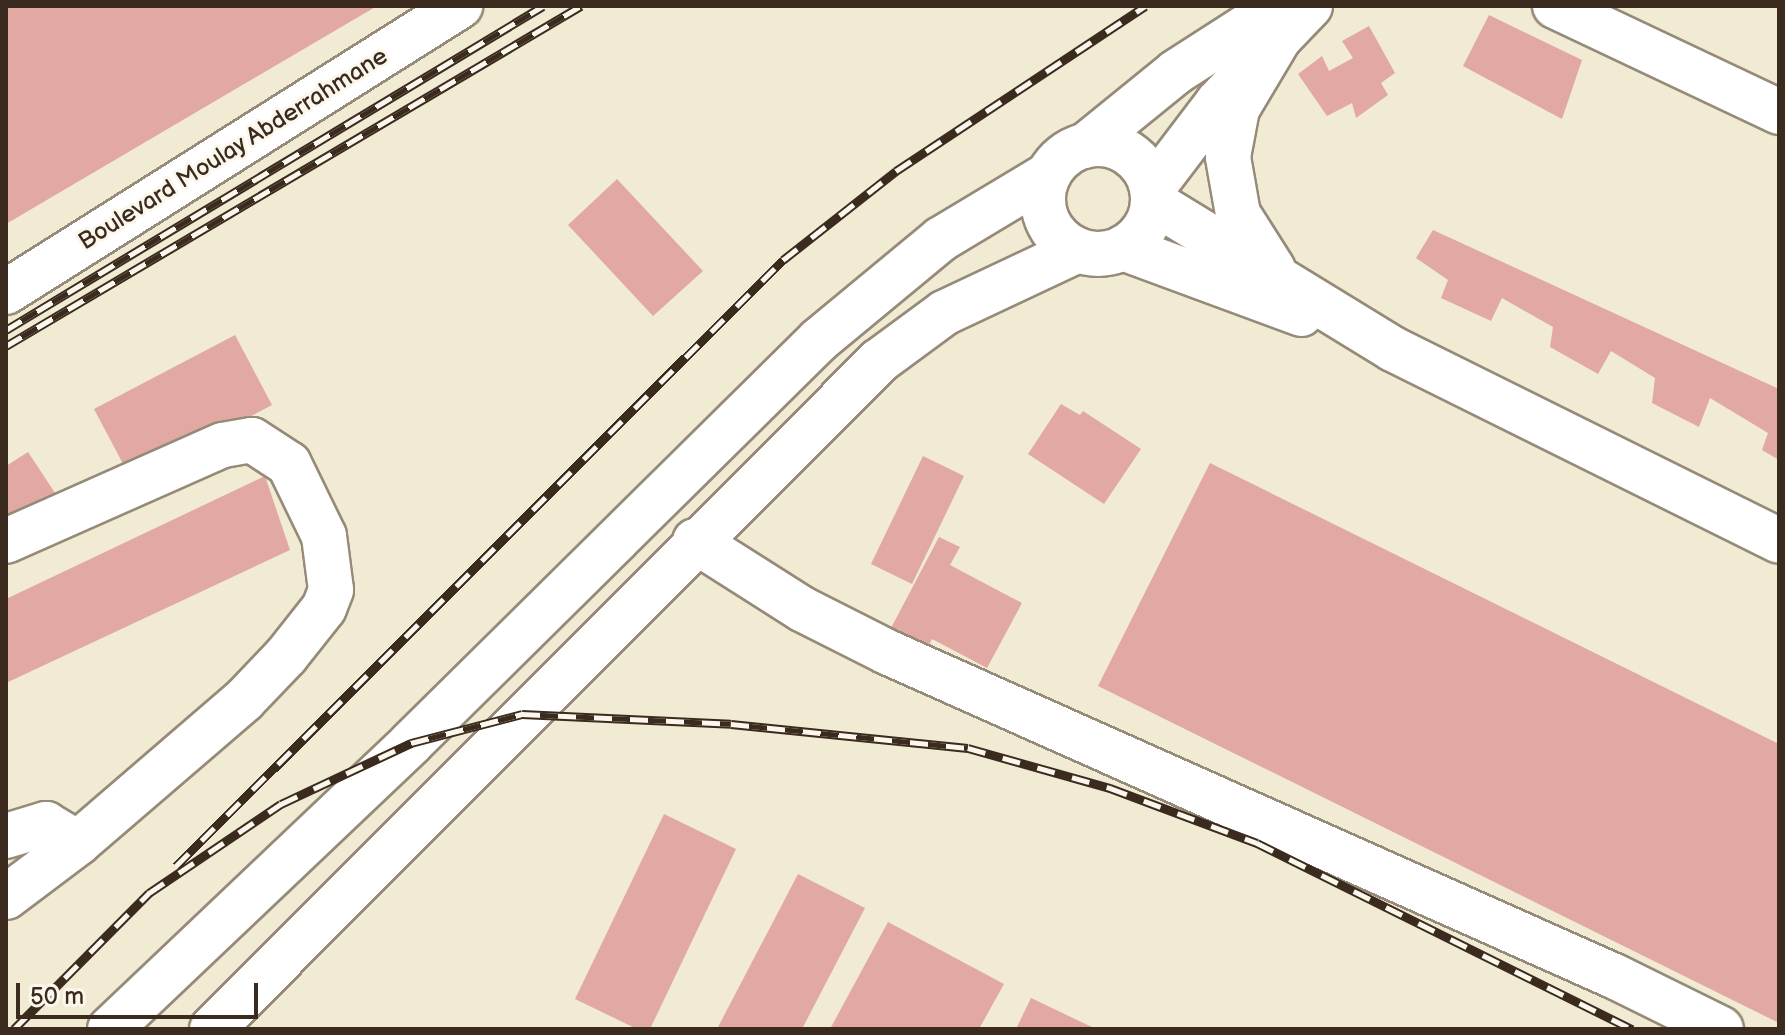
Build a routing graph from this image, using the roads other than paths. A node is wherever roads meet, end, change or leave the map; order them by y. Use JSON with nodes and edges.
{"nodes":[{"id":1,"x":460,"y":6,"type":"edge"},
{"id":2,"x":1555,"y":6,"type":"edge"},
{"id":3,"x":1290,"y":16,"type":"edge"},
{"id":4,"x":1779,"y":112,"type":"edge"},
{"id":5,"x":1085,"y":146,"type":"junction"},
{"id":6,"x":1049,"y":174,"type":"junction"},
{"id":7,"x":1153,"y":196,"type":"junction"},
{"id":8,"x":1123,"y":248,"type":"junction"},
{"id":9,"x":1078,"y":250,"type":"junction"},
{"id":10,"x":1296,"y":288,"type":"junction"},
{"id":11,"x":6,"y":292,"type":"edge"},
{"id":12,"x":1393,"y":349,"type":"junction"},
{"id":13,"x":6,"y":541,"type":"edge"},
{"id":14,"x":695,"y":541,"type":"junction"},
{"id":15,"x":1779,"y":541,"type":"edge"},
{"id":16,"x":6,"y":836,"type":"edge"},
{"id":17,"x":78,"y":843,"type":"junction"},
{"id":18,"x":6,"y":897,"type":"edge"},
{"id":19,"x":110,"y":1029,"type":"edge"},
{"id":20,"x":212,"y":1029,"type":"edge"},
{"id":21,"x":1721,"y":1029,"type":"edge"}],
"edges":[{"from":1,"to":11,"type":"street","name":"Boulevard Moulay Abderrahmane"},
{"from":2,"to":4,"type":"street"},
{"from":3,"to":5,"type":"street"},
{"from":3,"to":7,"type":"street"},
{"from":3,"to":10,"type":"street"},
{"from":5,"to":6,"type":"street"},
{"from":5,"to":7,"type":"street"},
{"from":6,"to":9,"type":"street"},
{"from":6,"to":19,"type":"street"},
{"from":7,"to":8,"type":"street"},
{"from":7,"to":10,"type":"street"},
{"from":8,"to":9,"type":"street"},
{"from":8,"to":12,"type":"street"},
{"from":9,"to":14,"type":"street"},
{"from":10,"to":12,"type":"street"},
{"from":12,"to":15,"type":"street"},
{"from":13,"to":17,"type":"street"},
{"from":14,"to":20,"type":"street"},
{"from":14,"to":21,"type":"street"},
{"from":16,"to":17,"type":"street"},
{"from":17,"to":18,"type":"street"}]}
